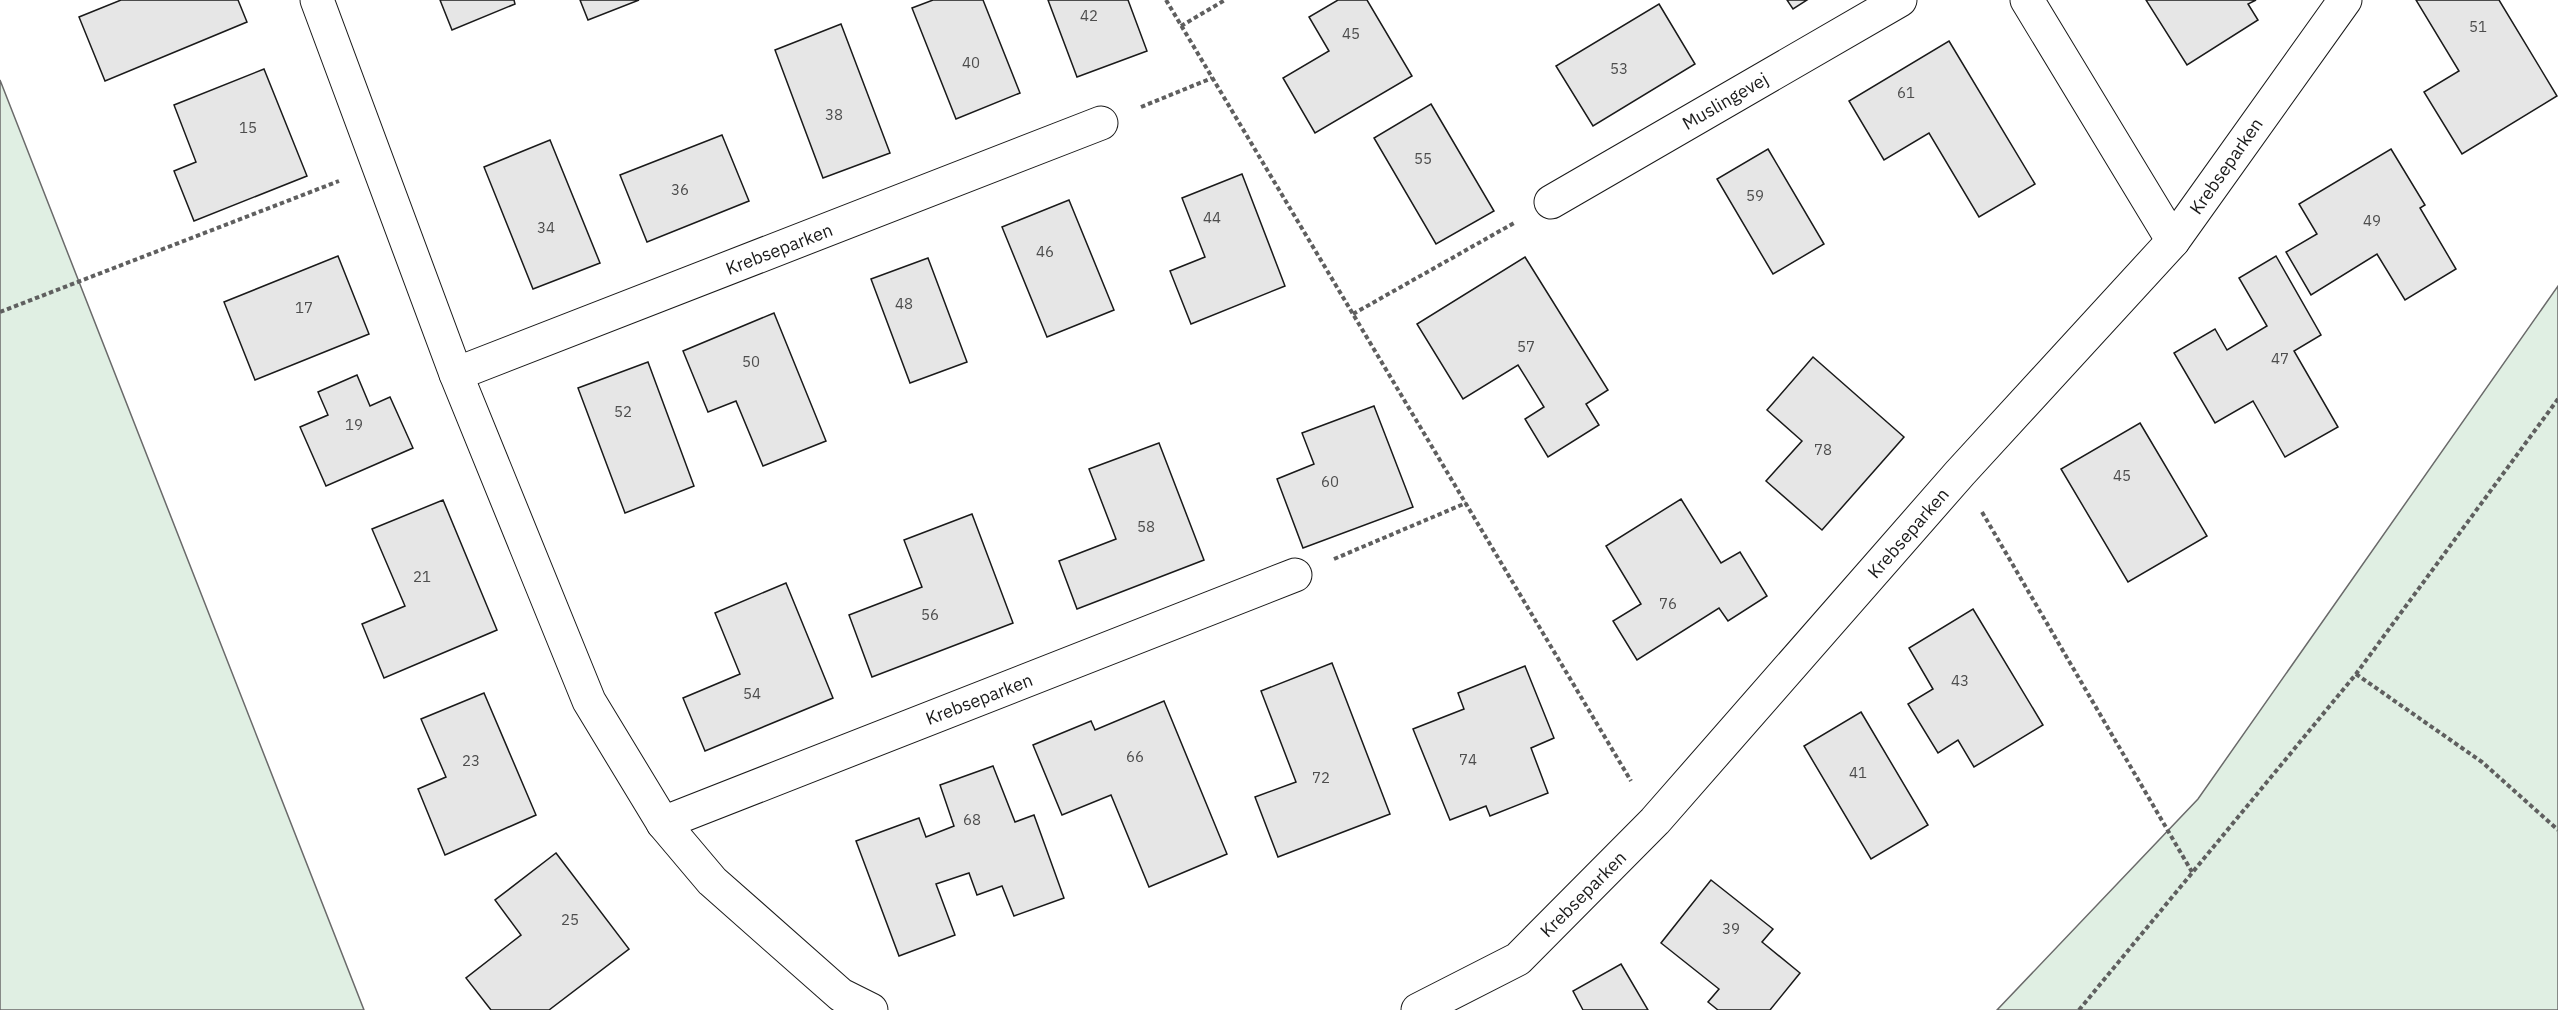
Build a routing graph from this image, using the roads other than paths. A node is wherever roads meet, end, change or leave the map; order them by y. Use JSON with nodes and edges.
{"nodes":[{"id":1,"x":317,"y":0,"type":"edge"},
{"id":2,"x":1900,"y":0,"type":"edge"},
{"id":3,"x":2027,"y":0,"type":"edge"},
{"id":4,"x":2345,"y":0,"type":"edge"},
{"id":5,"x":1101,"y":123,"type":"road end"},
{"id":6,"x":1551,"y":202,"type":"road end"},
{"id":7,"x":2173,"y":242,"type":"junction"},
{"id":8,"x":456,"y":374,"type":"junction"},
{"id":9,"x":1295,"y":575,"type":"road end"},
{"id":10,"x":663,"y":823,"type":"junction"},
{"id":11,"x":871,"y":1010,"type":"edge"},
{"id":12,"x":1418,"y":1010,"type":"edge"}],
"edges":[{"from":1,"to":8,"type":"street"},
{"from":2,"to":6,"type":"street","name":"Muslingevej"},
{"from":3,"to":7,"type":"street"},
{"from":4,"to":7,"type":"street","name":"Krebseparken"},
{"from":5,"to":8,"type":"street","name":"Krebseparken"},
{"from":7,"to":12,"type":"street","name":"Krebseparken"},
{"from":8,"to":10,"type":"street"},
{"from":9,"to":10,"type":"street","name":"Krebseparken"},
{"from":10,"to":11,"type":"street"}]}
